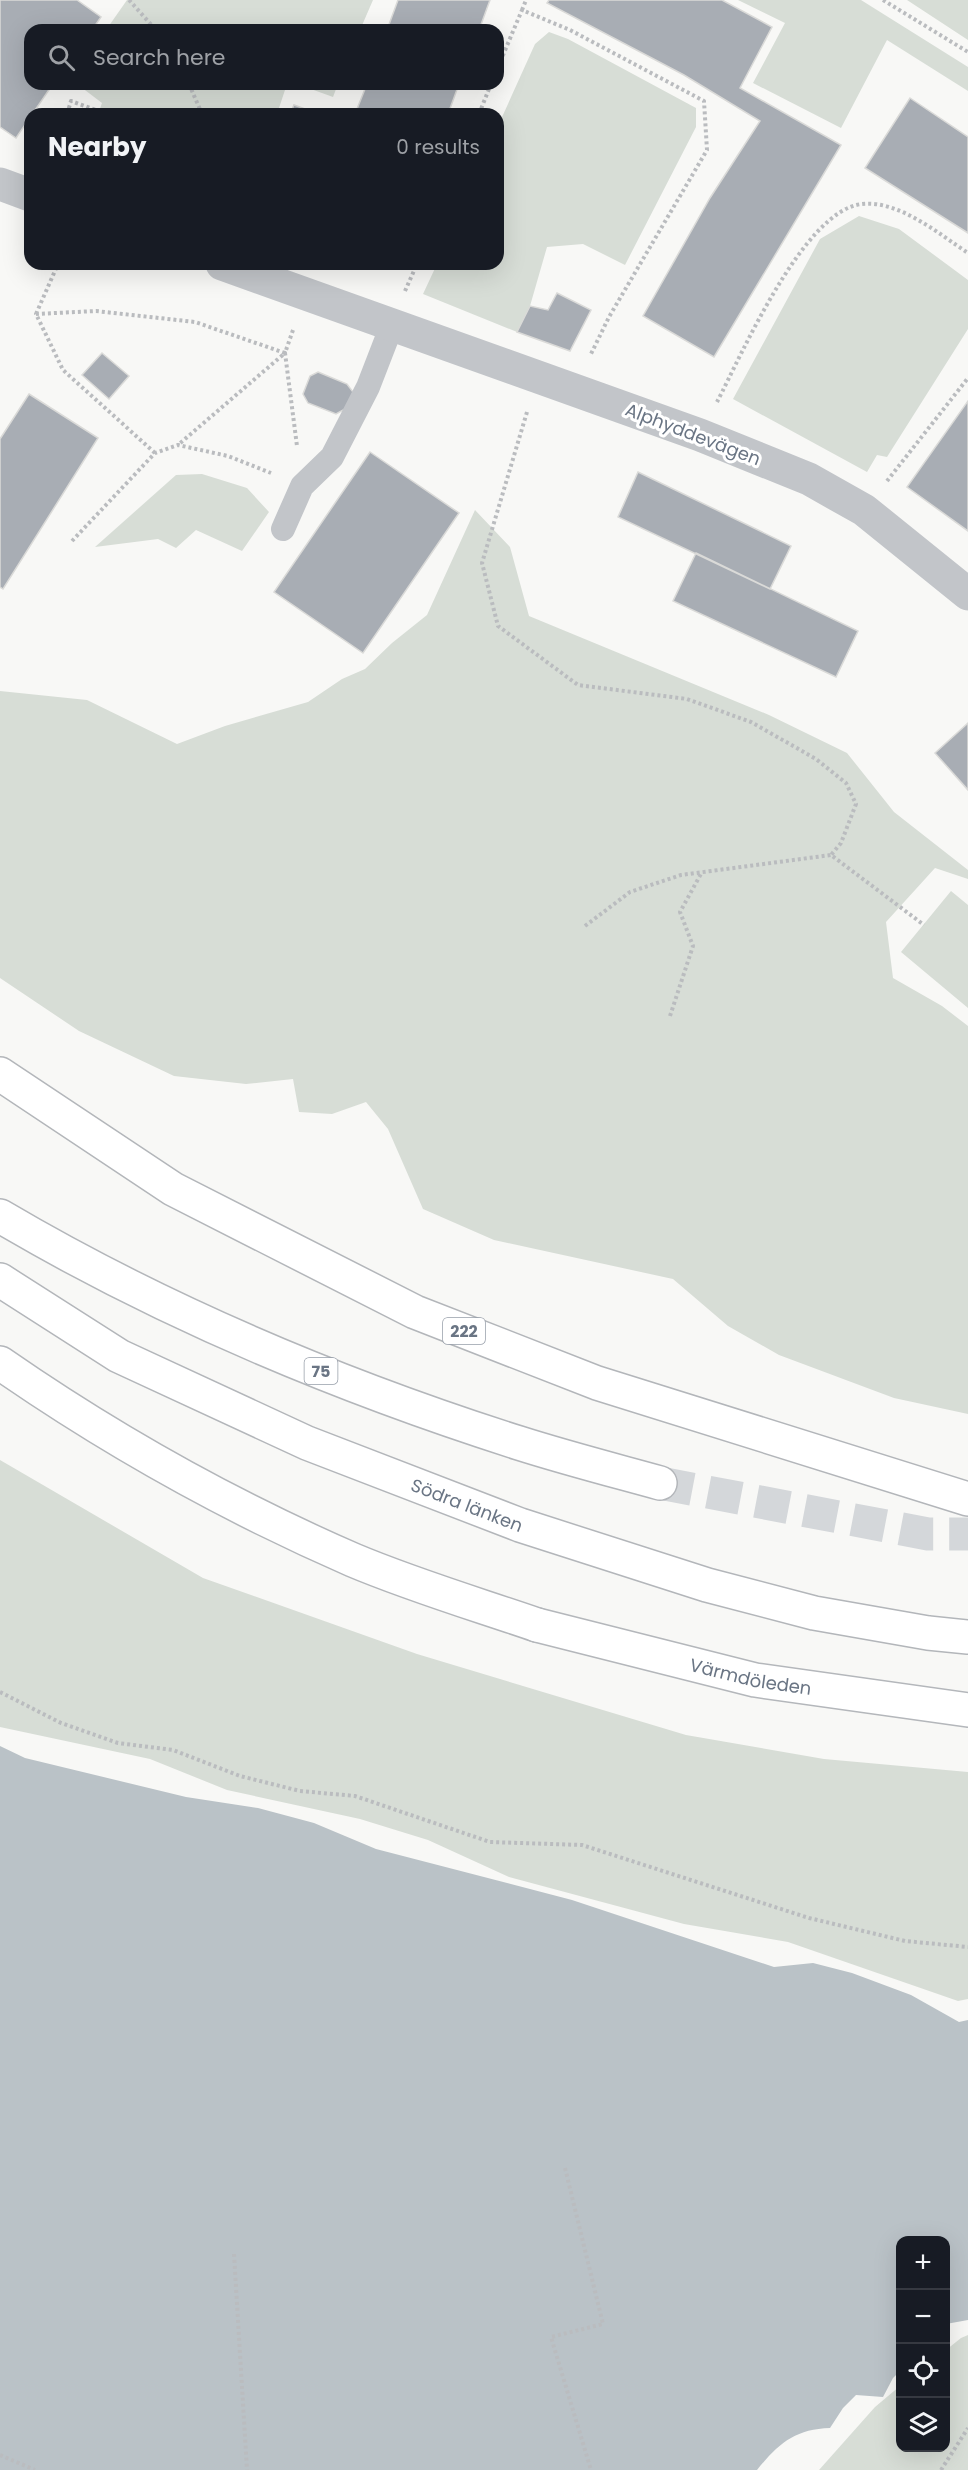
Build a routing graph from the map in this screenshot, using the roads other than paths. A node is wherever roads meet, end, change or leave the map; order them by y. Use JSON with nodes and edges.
{"nodes":[{"id":1,"x":0,"y":184,"type":"edge"},
{"id":2,"x":24,"y":193,"type":"edge"},
{"id":3,"x":239,"y":270,"type":"edge"},
{"id":4,"x":392,"y":325,"type":"junction"},
{"id":5,"x":283,"y":529,"type":"dead end"},
{"id":6,"x":968,"y":594,"type":"edge"},
{"id":7,"x":0,"y":1074,"type":"edge"},
{"id":8,"x":0,"y":1216,"type":"edge"},
{"id":9,"x":0,"y":1280,"type":"edge"},
{"id":10,"x":0,"y":1363,"type":"edge"},
{"id":11,"x":660,"y":1483,"type":"tunnel mouth"},
{"id":12,"x":968,"y":1499,"type":"edge"},
{"id":13,"x":968,"y":1637,"type":"edge"},
{"id":14,"x":968,"y":1710,"type":"edge"}],
"edges":[{"from":1,"to":2,"type":"street"},
{"from":3,"to":4,"type":"street","name":"Alphyddevägen"},
{"from":4,"to":5,"type":"lane"},
{"from":4,"to":6,"type":"street","name":"Alphyddevägen"},
{"from":7,"to":12,"type":"main road","number":"222"},
{"from":8,"to":11,"type":"main road","number":"75"},
{"from":9,"to":13,"type":"main road","name":"Södra länken"},
{"from":10,"to":14,"type":"main road","name":"Värmdöleden"}]}
